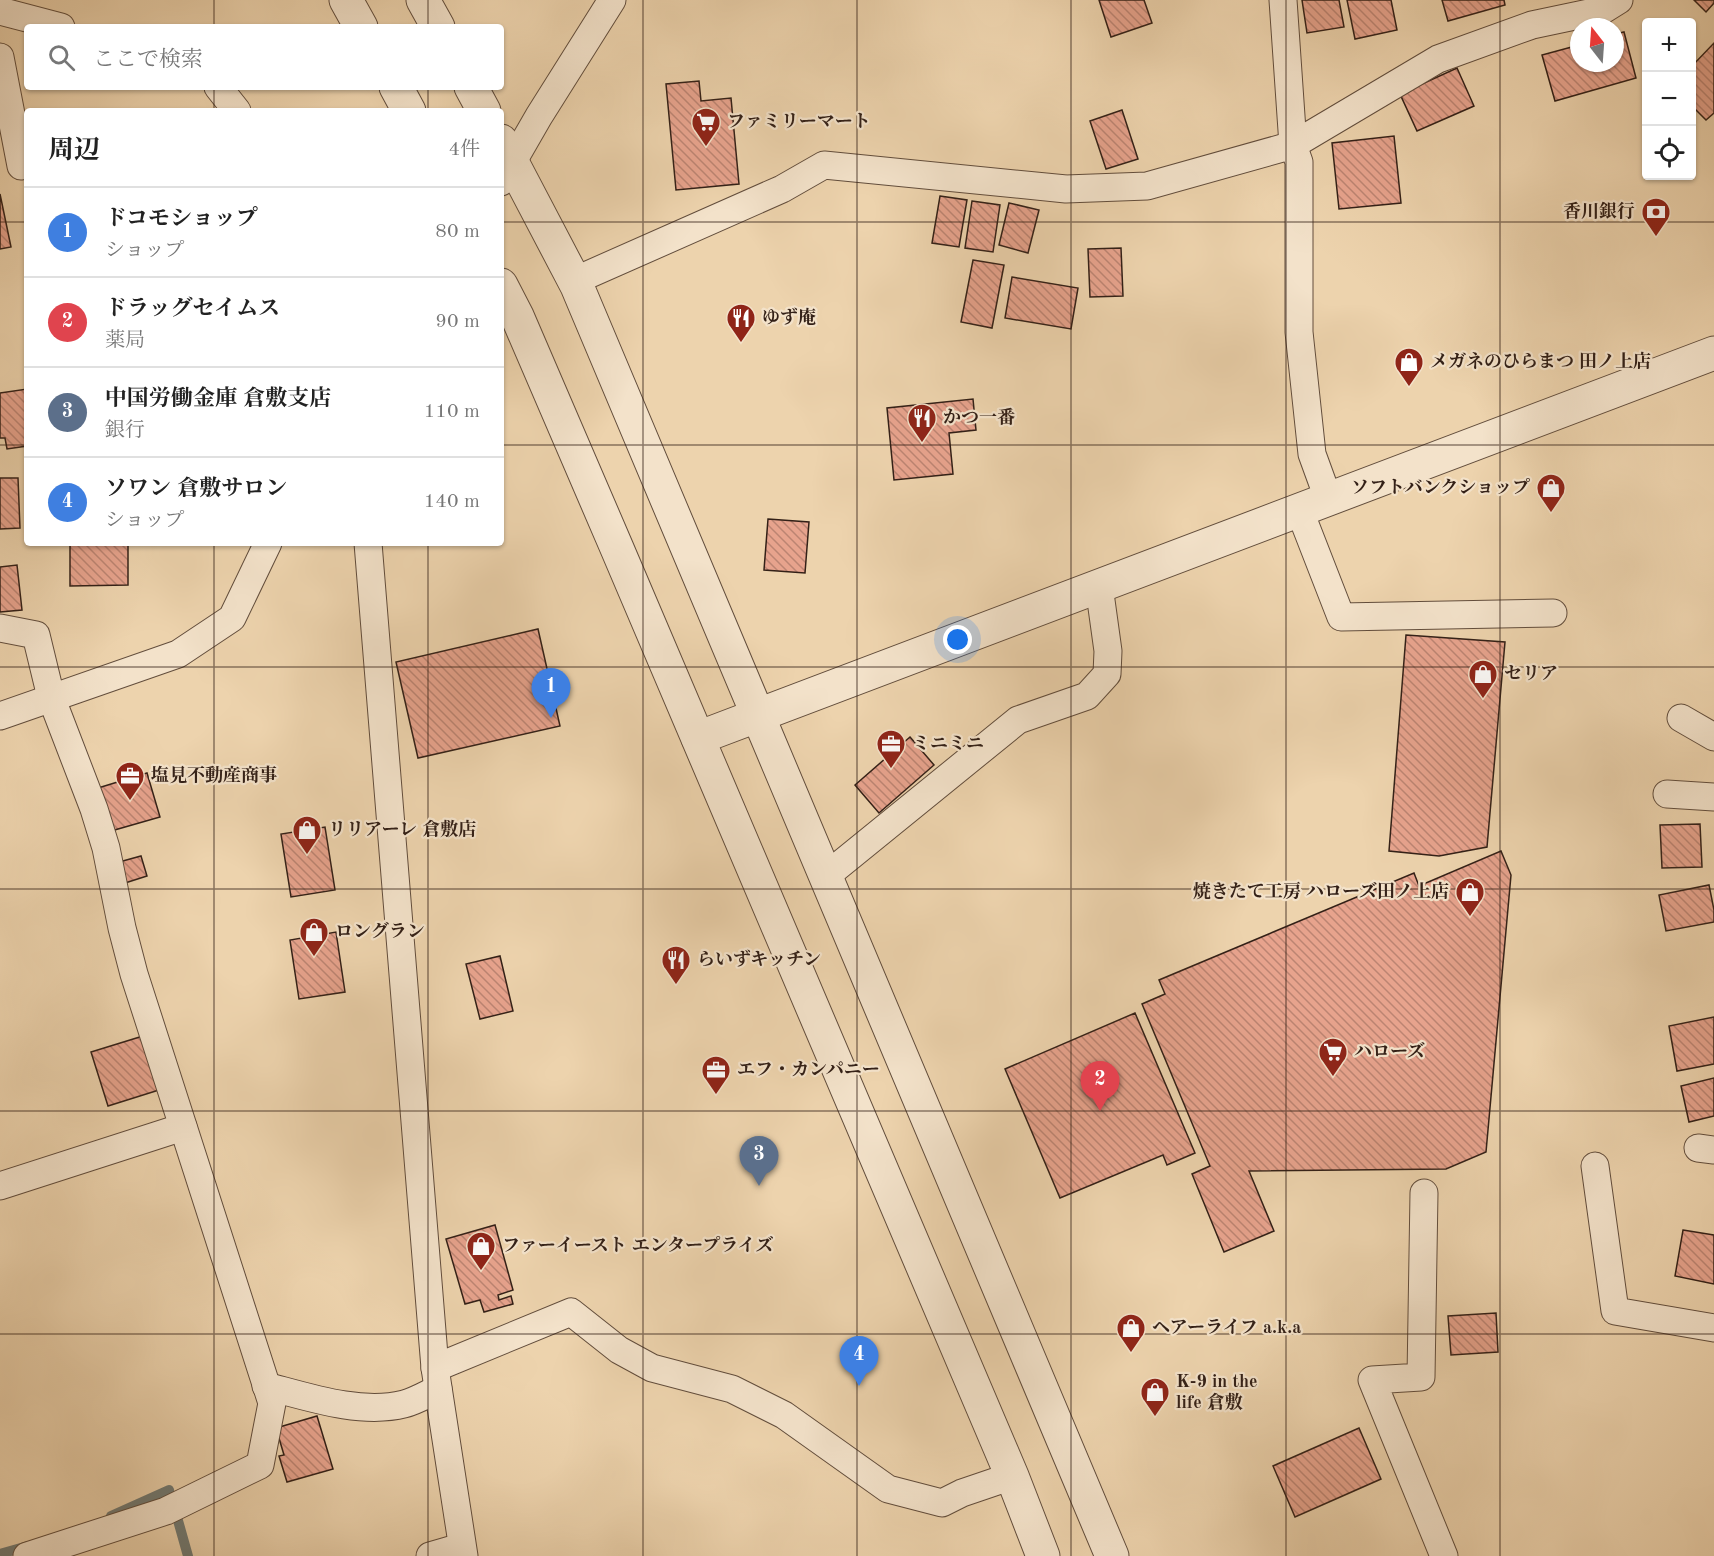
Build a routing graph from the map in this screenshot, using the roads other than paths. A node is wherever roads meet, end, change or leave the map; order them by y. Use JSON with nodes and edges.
{"nodes":[{"id":1,"x":345,"y":0,"type":"edge"},
{"id":2,"x":423,"y":0,"type":"edge"},
{"id":3,"x":612,"y":0,"type":"edge"},
{"id":4,"x":1283,"y":0,"type":"edge"},
{"id":5,"x":1619,"y":0,"type":"edge"},
{"id":6,"x":0,"y":11,"type":"edge"},
{"id":7,"x":50,"y":24,"type":"edge"},
{"id":8,"x":359,"y":24,"type":"edge"},
{"id":9,"x":436,"y":24,"type":"edge"},
{"id":10,"x":0,"y":57,"type":"edge"},
{"id":11,"x":220,"y":90,"type":"edge"},
{"id":12,"x":398,"y":90,"type":"edge"},
{"id":13,"x":473,"y":90,"type":"edge"},
{"id":14,"x":235,"y":108,"type":"edge"},
{"id":15,"x":407,"y":108,"type":"edge"},
{"id":16,"x":482,"y":108,"type":"edge"},
{"id":17,"x":1293,"y":145,"type":"junction"},
{"id":18,"x":505,"y":162,"type":"edge"},
{"id":19,"x":21,"y":166,"type":"dead end"},
{"id":20,"x":574,"y":281,"type":"junction"},
{"id":21,"x":504,"y":291,"type":"edge"},
{"id":22,"x":1714,"y":353,"type":"edge"},
{"id":23,"x":1313,"y":503,"type":"junction"},
{"id":24,"x":267,"y":546,"type":"edge"},
{"id":25,"x":368,"y":546,"type":"edge"},
{"id":26,"x":1099,"y":586,"type":"junction"},
{"id":27,"x":1554,"y":613,"type":"dead end"},
{"id":28,"x":0,"y":628,"type":"edge"},
{"id":29,"x":51,"y":697,"type":"junction"},
{"id":30,"x":758,"y":715,"type":"junction"},
{"id":31,"x":0,"y":716,"type":"edge"},
{"id":32,"x":1681,"y":718,"type":"dead end"},
{"id":33,"x":1714,"y":737,"type":"edge"},
{"id":34,"x":698,"y":738,"type":"junction"},
{"id":35,"x":1667,"y":794,"type":"dead end"},
{"id":36,"x":1714,"y":797,"type":"edge"},
{"id":37,"x":826,"y":876,"type":"junction"},
{"id":38,"x":183,"y":1127,"type":"junction"},
{"id":39,"x":1595,"y":1166,"type":"dead end"},
{"id":40,"x":0,"y":1186,"type":"edge"},
{"id":41,"x":1424,"y":1193,"type":"dead end"},
{"id":42,"x":1714,"y":1328,"type":"edge"},
{"id":43,"x":436,"y":1378,"type":"junction"},
{"id":44,"x":266,"y":1386,"type":"junction"},
{"id":45,"x":1012,"y":1476,"type":"junction"},
{"id":46,"x":463,"y":1552,"type":"edge"},
{"id":47,"x":27,"y":1556,"type":"edge"},
{"id":48,"x":430,"y":1556,"type":"edge"},
{"id":49,"x":1043,"y":1556,"type":"edge"},
{"id":50,"x":1112,"y":1556,"type":"edge"},
{"id":51,"x":1444,"y":1556,"type":"edge"}],
"edges":[{"from":1,"to":8,"type":"street"},
{"from":2,"to":9,"type":"street"},
{"from":3,"to":18,"type":"street"},
{"from":4,"to":17,"type":"street"},
{"from":5,"to":17,"type":"street"},
{"from":6,"to":7,"type":"street"},
{"from":10,"to":19,"type":"street"},
{"from":11,"to":14,"type":"street"},
{"from":12,"to":15,"type":"street"},
{"from":13,"to":16,"type":"street"},
{"from":17,"to":20,"type":"street"},
{"from":17,"to":23,"type":"street"},
{"from":18,"to":20,"type":"street"},
{"from":20,"to":30,"type":"street"},
{"from":21,"to":34,"type":"street"},
{"from":22,"to":23,"type":"street"},
{"from":23,"to":26,"type":"street"},
{"from":23,"to":27,"type":"street"},
{"from":24,"to":29,"type":"street"},
{"from":25,"to":43,"type":"street"},
{"from":26,"to":30,"type":"street"},
{"from":26,"to":37,"type":"street"},
{"from":28,"to":29,"type":"street"},
{"from":29,"to":31,"type":"street"},
{"from":29,"to":38,"type":"street"},
{"from":30,"to":34,"type":"street"},
{"from":30,"to":37,"type":"street"},
{"from":32,"to":33,"type":"street"},
{"from":34,"to":45,"type":"street"},
{"from":35,"to":36,"type":"street"},
{"from":37,"to":50,"type":"street"},
{"from":38,"to":40,"type":"street"},
{"from":38,"to":44,"type":"street"},
{"from":39,"to":42,"type":"street"},
{"from":41,"to":51,"type":"street"},
{"from":43,"to":44,"type":"street"},
{"from":43,"to":45,"type":"street"},
{"from":43,"to":46,"type":"street"},
{"from":44,"to":47,"type":"street"},
{"from":45,"to":49,"type":"street"},
{"from":46,"to":48,"type":"street"}]}
